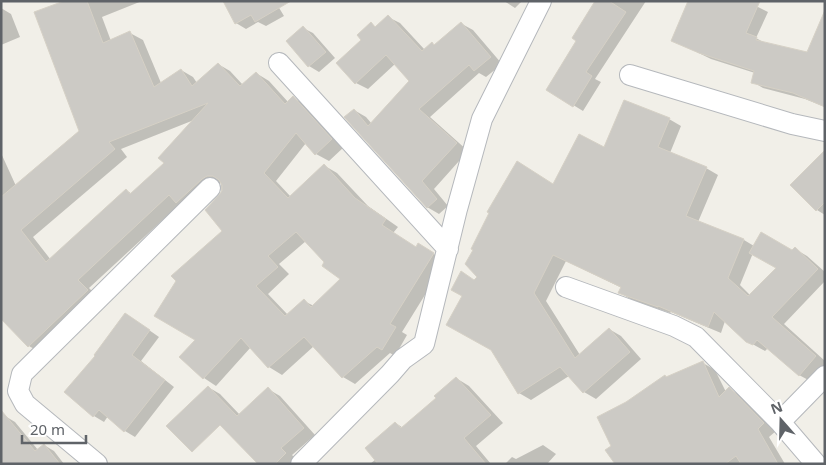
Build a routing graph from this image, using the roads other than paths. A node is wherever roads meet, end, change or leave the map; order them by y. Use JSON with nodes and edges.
{"nodes":[{"id":1,"x":541,"y":1,"type":"edge"},
{"id":2,"x":280,"y":63,"type":"dead end"},
{"id":3,"x":630,"y":75,"type":"dead end"},
{"id":4,"x":825,"y":131,"type":"edge"},
{"id":5,"x":210,"y":188,"type":"dead end"},
{"id":6,"x":448,"y":249,"type":"junction"},
{"id":7,"x":566,"y":287,"type":"dead end"},
{"id":8,"x":825,"y":376,"type":"edge"},
{"id":9,"x":780,"y":422,"type":"junction"},
{"id":10,"x":97,"y":464,"type":"edge"},
{"id":11,"x":301,"y":464,"type":"edge"},
{"id":12,"x":816,"y":464,"type":"edge"}],
"edges":[{"from":1,"to":6,"type":"street"},
{"from":2,"to":6,"type":"street"},
{"from":3,"to":4,"type":"street"},
{"from":5,"to":10,"type":"street"},
{"from":6,"to":11,"type":"street"},
{"from":7,"to":9,"type":"street"},
{"from":8,"to":9,"type":"street"},
{"from":9,"to":12,"type":"street"}]}
